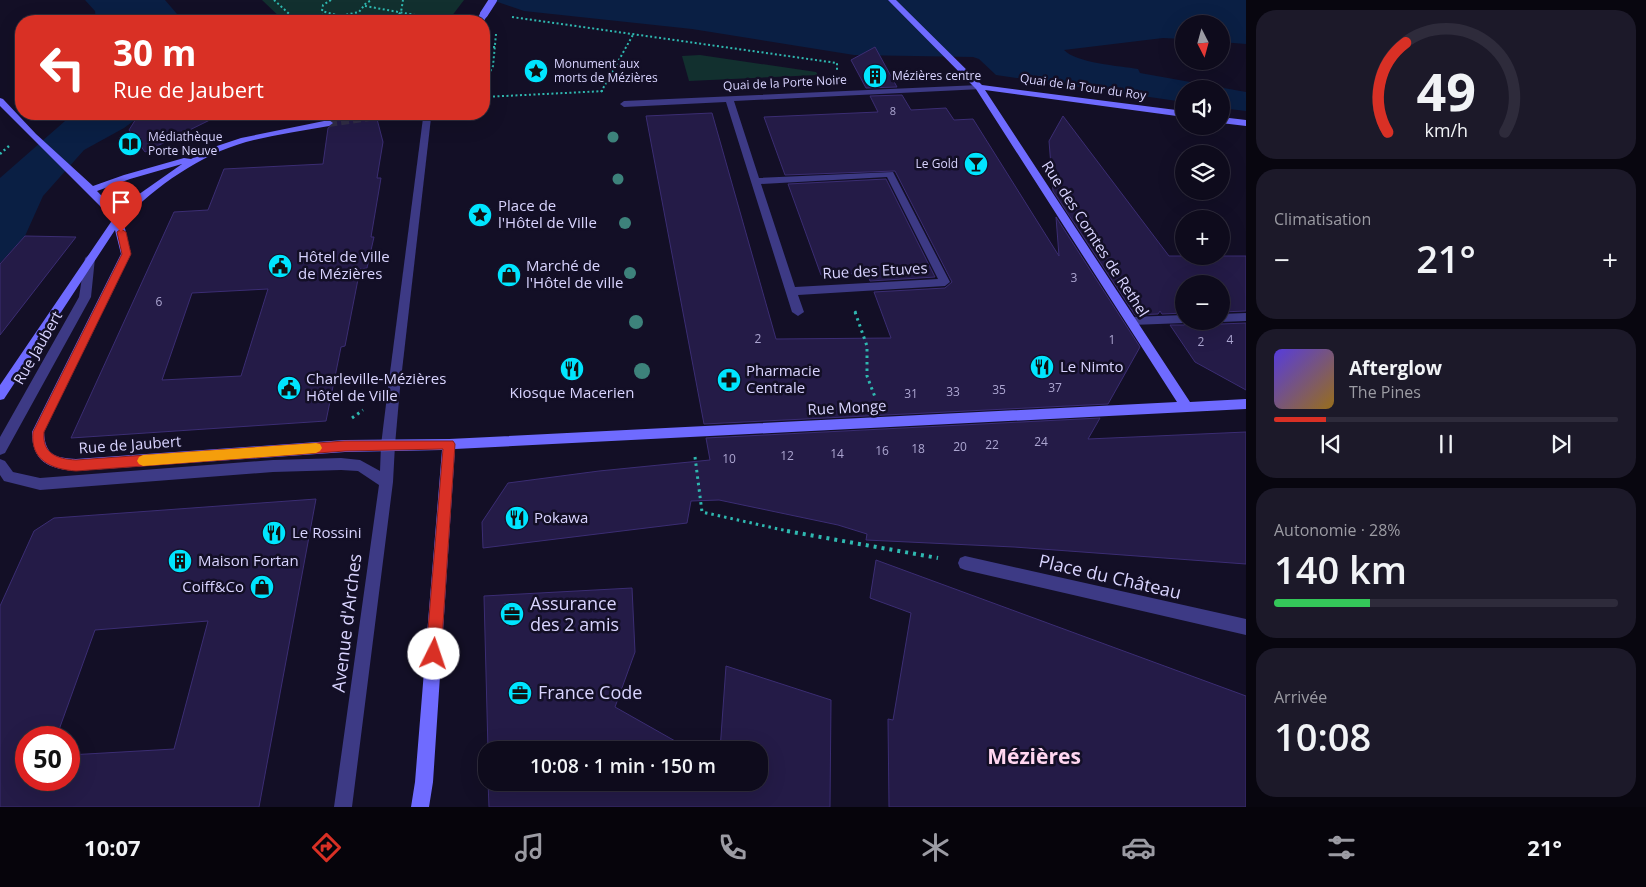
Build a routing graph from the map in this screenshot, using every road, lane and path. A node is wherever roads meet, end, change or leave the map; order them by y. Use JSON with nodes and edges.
{"nodes":[{"id":1,"x":274,"y":0,"type":"edge"},
{"id":2,"x":331,"y":0,"type":"edge"},
{"id":3,"x":364,"y":0,"type":"edge"},
{"id":4,"x":372,"y":0,"type":"edge"},
{"id":5,"x":403,"y":0,"type":"edge"},
{"id":6,"x":493,"y":0,"type":"edge"},
{"id":7,"x":892,"y":0,"type":"edge"},
{"id":8,"x":366,"y":4,"type":"junction"},
{"id":9,"x":401,"y":12,"type":"junction"},
{"id":10,"x":325,"y":14,"type":"junction"},
{"id":11,"x":290,"y":15,"type":"edge"},
{"id":12,"x":322,"y":15,"type":"edge"},
{"id":13,"x":331,"y":15,"type":"edge"},
{"id":14,"x":352,"y":15,"type":"edge"},
{"id":15,"x":398,"y":15,"type":"edge"},
{"id":16,"x":416,"y":15,"type":"edge"},
{"id":17,"x":483,"y":15,"type":"edge"},
{"id":18,"x":512,"y":17,"type":"dead end"},
{"id":19,"x":496,"y":28,"type":"dead end"},
{"id":20,"x":634,"y":33,"type":"junction"},
{"id":21,"x":490,"y":47,"type":"edge"},
{"id":22,"x":496,"y":47,"type":"junction"},
{"id":23,"x":837,"y":63,"type":"dead end"},
{"id":24,"x":490,"y":73,"type":"edge"},
{"id":25,"x":979,"y":87,"type":"junction"},
{"id":26,"x":609,"y":91,"type":"dead end"},
{"id":27,"x":601,"y":92,"type":"junction"},
{"id":28,"x":490,"y":97,"type":"edge"},
{"id":29,"x":729,"y":99,"type":"junction"},
{"id":30,"x":0,"y":101,"type":"edge"},
{"id":31,"x":624,"y":104,"type":"dead end"},
{"id":32,"x":1175,"y":113,"type":"edge"},
{"id":33,"x":15,"y":117,"type":"edge"},
{"id":34,"x":18,"y":120,"type":"edge"},
{"id":35,"x":427,"y":120,"type":"edge"},
{"id":36,"x":1230,"y":121,"type":"edge"},
{"id":37,"x":329,"y":123,"type":"tunnel mouth"},
{"id":38,"x":1246,"y":123,"type":"edge"},
{"id":39,"x":204,"y":155,"type":"junction"},
{"id":40,"x":755,"y":181,"type":"junction"},
{"id":41,"x":91,"y":190,"type":"junction"},
{"id":42,"x":118,"y":219,"type":"junction"},
{"id":43,"x":90,"y":258,"type":"junction"},
{"id":44,"x":791,"y":291,"type":"junction"},
{"id":45,"x":845,"y":311,"type":"dead end"},
{"id":46,"x":798,"y":312,"type":"dead end"},
{"id":47,"x":1246,"y":317,"type":"edge"},
{"id":48,"x":1230,"y":318,"type":"edge"},
{"id":49,"x":1175,"y":320,"type":"edge"},
{"id":50,"x":1132,"y":322,"type":"junction"},
{"id":51,"x":0,"y":396,"type":"edge"},
{"id":52,"x":1246,"y":404,"type":"edge"},
{"id":53,"x":1187,"y":407,"type":"junction"},
{"id":54,"x":884,"y":422,"type":"junction"},
{"id":55,"x":691,"y":432,"type":"junction"},
{"id":56,"x":449,"y":444,"type":"junction"},
{"id":57,"x":388,"y":445,"type":"junction"},
{"id":58,"x":0,"y":449,"type":"edge"},
{"id":59,"x":0,"y":465,"type":"edge"},
{"id":60,"x":386,"y":482,"type":"junction"},
{"id":61,"x":965,"y":563,"type":"joint"},
{"id":62,"x":1246,"y":627,"type":"edge"},
{"id":63,"x":343,"y":807,"type":"edge"},
{"id":64,"x":420,"y":807,"type":"edge"}],
"edges":[{"from":1,"to":11,"type":"path"},
{"from":2,"to":10,"type":"path"},
{"from":3,"to":8,"type":"path"},
{"from":4,"to":8,"type":"path"},
{"from":5,"to":9,"type":"path"},
{"from":6,"to":17,"type":"main road","bridge":true},
{"from":7,"to":25,"type":"main road","name":"Rue des Comtes de Rethel"},
{"from":8,"to":9,"type":"path"},
{"from":8,"to":14,"type":"path"},
{"from":9,"to":15,"type":"path"},
{"from":9,"to":16,"type":"path"},
{"from":10,"to":12,"type":"path"},
{"from":10,"to":13,"type":"path"},
{"from":18,"to":20,"type":"path"},
{"from":19,"to":22,"type":"path"},
{"from":20,"to":23,"type":"path"},
{"from":20,"to":27,"type":"path"},
{"from":21,"to":22,"type":"path"},
{"from":22,"to":24,"type":"path"},
{"from":25,"to":29,"type":"street","name":"Quai de la Porte Noire"},
{"from":25,"to":32,"type":"main road","name":"Quai de la Tour du Roy"},
{"from":25,"to":50,"type":"main road","name":"Rue des Comtes de Rethel"},
{"from":26,"to":27,"type":"path"},
{"from":27,"to":28,"type":"path"},
{"from":29,"to":31,"type":"street","name":"Quai de la Porte Noire"},
{"from":29,"to":40,"type":"street"},
{"from":30,"to":33,"type":"main road"},
{"from":34,"to":41,"type":"main road"},
{"from":35,"to":57,"type":"street"},
{"from":36,"to":38,"type":"main road"},
{"from":37,"to":39,"type":"main road"},
{"from":39,"to":41,"type":"main road"},
{"from":39,"to":42,"type":"main road"},
{"from":40,"to":44,"type":"street"},
{"from":40,"to":44,"type":"street","name":"Rue des Etuves"},
{"from":41,"to":42,"type":"main road"},
{"from":42,"to":43,"type":"main road"},
{"from":42,"to":57,"type":"main road","name":"Rue de Jaubert"},
{"from":43,"to":51,"type":"main road"},
{"from":43,"to":58,"type":"street","name":"Rue Jaubert"},
{"from":44,"to":46,"type":"street"},
{"from":45,"to":54,"type":"path"},
{"from":47,"to":48,"type":"street"},
{"from":49,"to":50,"type":"street"},
{"from":50,"to":53,"type":"main road","name":"Rue des Comtes de Rethel"},
{"from":52,"to":53,"type":"main road","name":"Rue Monge"},
{"from":53,"to":54,"type":"main road","name":"Rue Monge"},
{"from":54,"to":55,"type":"main road","name":"Rue Monge"},
{"from":55,"to":56,"type":"main road","name":"Rue Monge"},
{"from":55,"to":61,"type":"path"},
{"from":56,"to":57,"type":"main road","name":"Rue de Jaubert"},
{"from":56,"to":64,"type":"main road"},
{"from":57,"to":60,"type":"street","name":"Avenue d'Arches"},
{"from":59,"to":60,"type":"street"},
{"from":60,"to":63,"type":"street","name":"Avenue d'Arches"},
{"from":61,"to":62,"type":"street","name":"Place du Château"}]}
